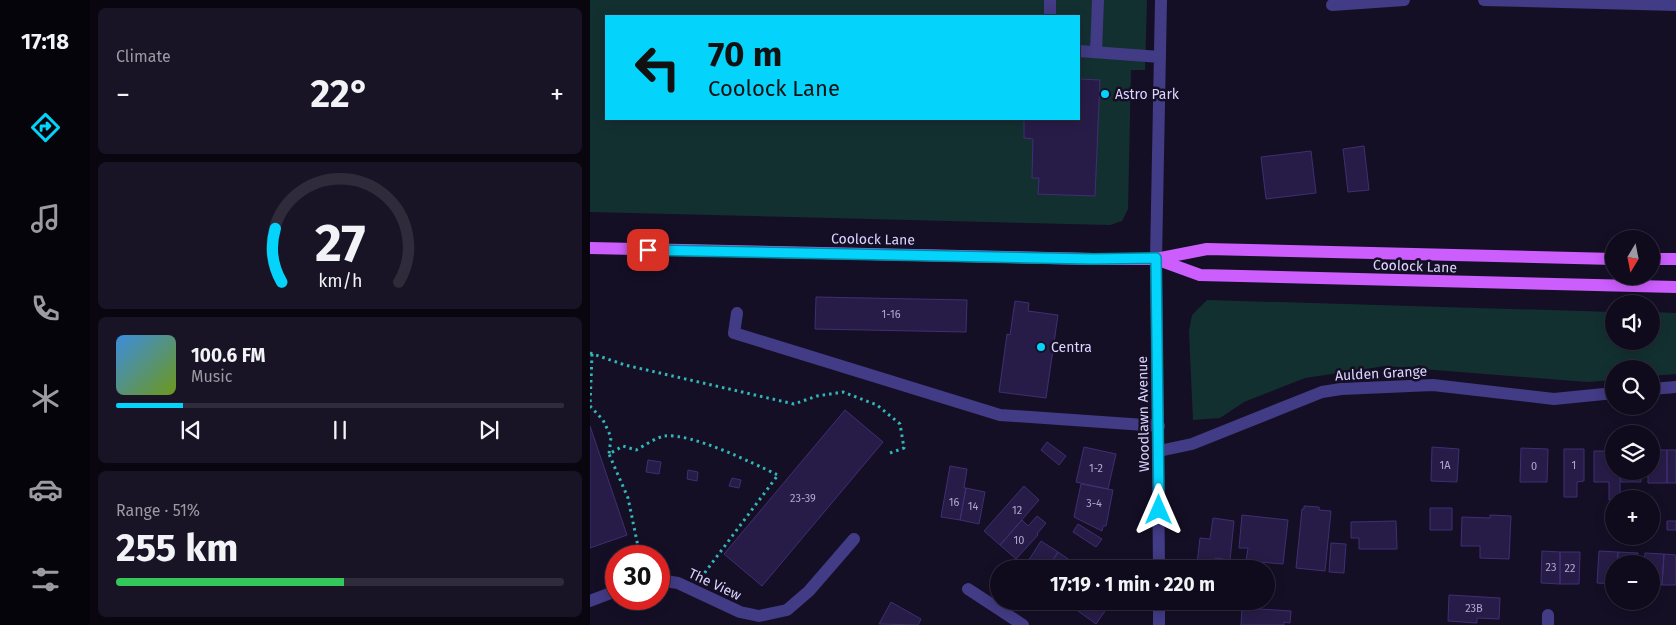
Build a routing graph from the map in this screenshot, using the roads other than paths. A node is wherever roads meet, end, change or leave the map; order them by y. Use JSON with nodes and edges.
{"nodes":[{"id":1,"x":1050,"y":0,"type":"edge"},
{"id":2,"x":1098,"y":0,"type":"edge"},
{"id":3,"x":1161,"y":0,"type":"edge"},
{"id":4,"x":1404,"y":0,"type":"edge"},
{"id":5,"x":1484,"y":0,"type":"edge"},
{"id":6,"x":1676,"y":4,"type":"edge"},
{"id":7,"x":1332,"y":5,"type":"dead end"},
{"id":8,"x":1050,"y":15,"type":"edge"},
{"id":9,"x":1080,"y":51,"type":"edge"},
{"id":10,"x":1096,"y":52,"type":"junction"},
{"id":11,"x":1160,"y":56,"type":"junction"},
{"id":12,"x":590,"y":248,"type":"edge"},
{"id":13,"x":1156,"y":258,"type":"junction"},
{"id":14,"x":1605,"y":258,"type":"edge"},
{"id":15,"x":1660,"y":259,"type":"edge"},
{"id":16,"x":1676,"y":259,"type":"edge"},
{"id":17,"x":1676,"y":287,"type":"edge"},
{"id":18,"x":737,"y":313,"type":"dead end"},
{"id":19,"x":1676,"y":387,"type":"edge"},
{"id":20,"x":1660,"y":388,"type":"edge"},
{"id":21,"x":1605,"y":394,"type":"edge"},
{"id":22,"x":1158,"y":426,"type":"junction"},
{"id":23,"x":1159,"y":451,"type":"junction"},
{"id":24,"x":854,"y":539,"type":"dead end"},
{"id":25,"x":1159,"y":560,"type":"edge"},
{"id":26,"x":670,"y":582,"type":"edge"},
{"id":27,"x":968,"y":589,"type":"dead end"},
{"id":28,"x":605,"y":595,"type":"edge"},
{"id":29,"x":590,"y":600,"type":"edge"},
{"id":30,"x":1159,"y":610,"type":"edge"},
{"id":31,"x":1023,"y":625,"type":"edge"},
{"id":32,"x":1158,"y":625,"type":"edge"}],
"edges":[{"from":1,"to":8,"type":"street"},
{"from":2,"to":10,"type":"street"},
{"from":3,"to":11,"type":"street","name":"Woodlawn Avenue"},
{"from":4,"to":7,"type":"street"},
{"from":5,"to":6,"type":"street"},
{"from":9,"to":10,"type":"street"},
{"from":10,"to":11,"type":"street"},
{"from":11,"to":13,"type":"street","name":"Woodlawn Avenue"},
{"from":12,"to":13,"type":"main road","name":"Coolock Lane"},
{"from":13,"to":14,"type":"main road","name":"Coolock Lane"},
{"from":13,"to":17,"type":"main road","name":"Coolock Lane"},
{"from":13,"to":22,"type":"street","name":"Woodlawn Avenue"},
{"from":15,"to":16,"type":"main road"},
{"from":18,"to":22,"type":"street"},
{"from":19,"to":20,"type":"street"},
{"from":21,"to":23,"type":"street","name":"Aulden Grange"},
{"from":22,"to":23,"type":"street","name":"Woodlawn Avenue"},
{"from":23,"to":25,"type":"street","name":"Woodlawn Avenue"},
{"from":24,"to":26,"type":"street","name":"The View"},
{"from":27,"to":31,"type":"street"},
{"from":28,"to":29,"type":"street"},
{"from":30,"to":32,"type":"street"}]}
